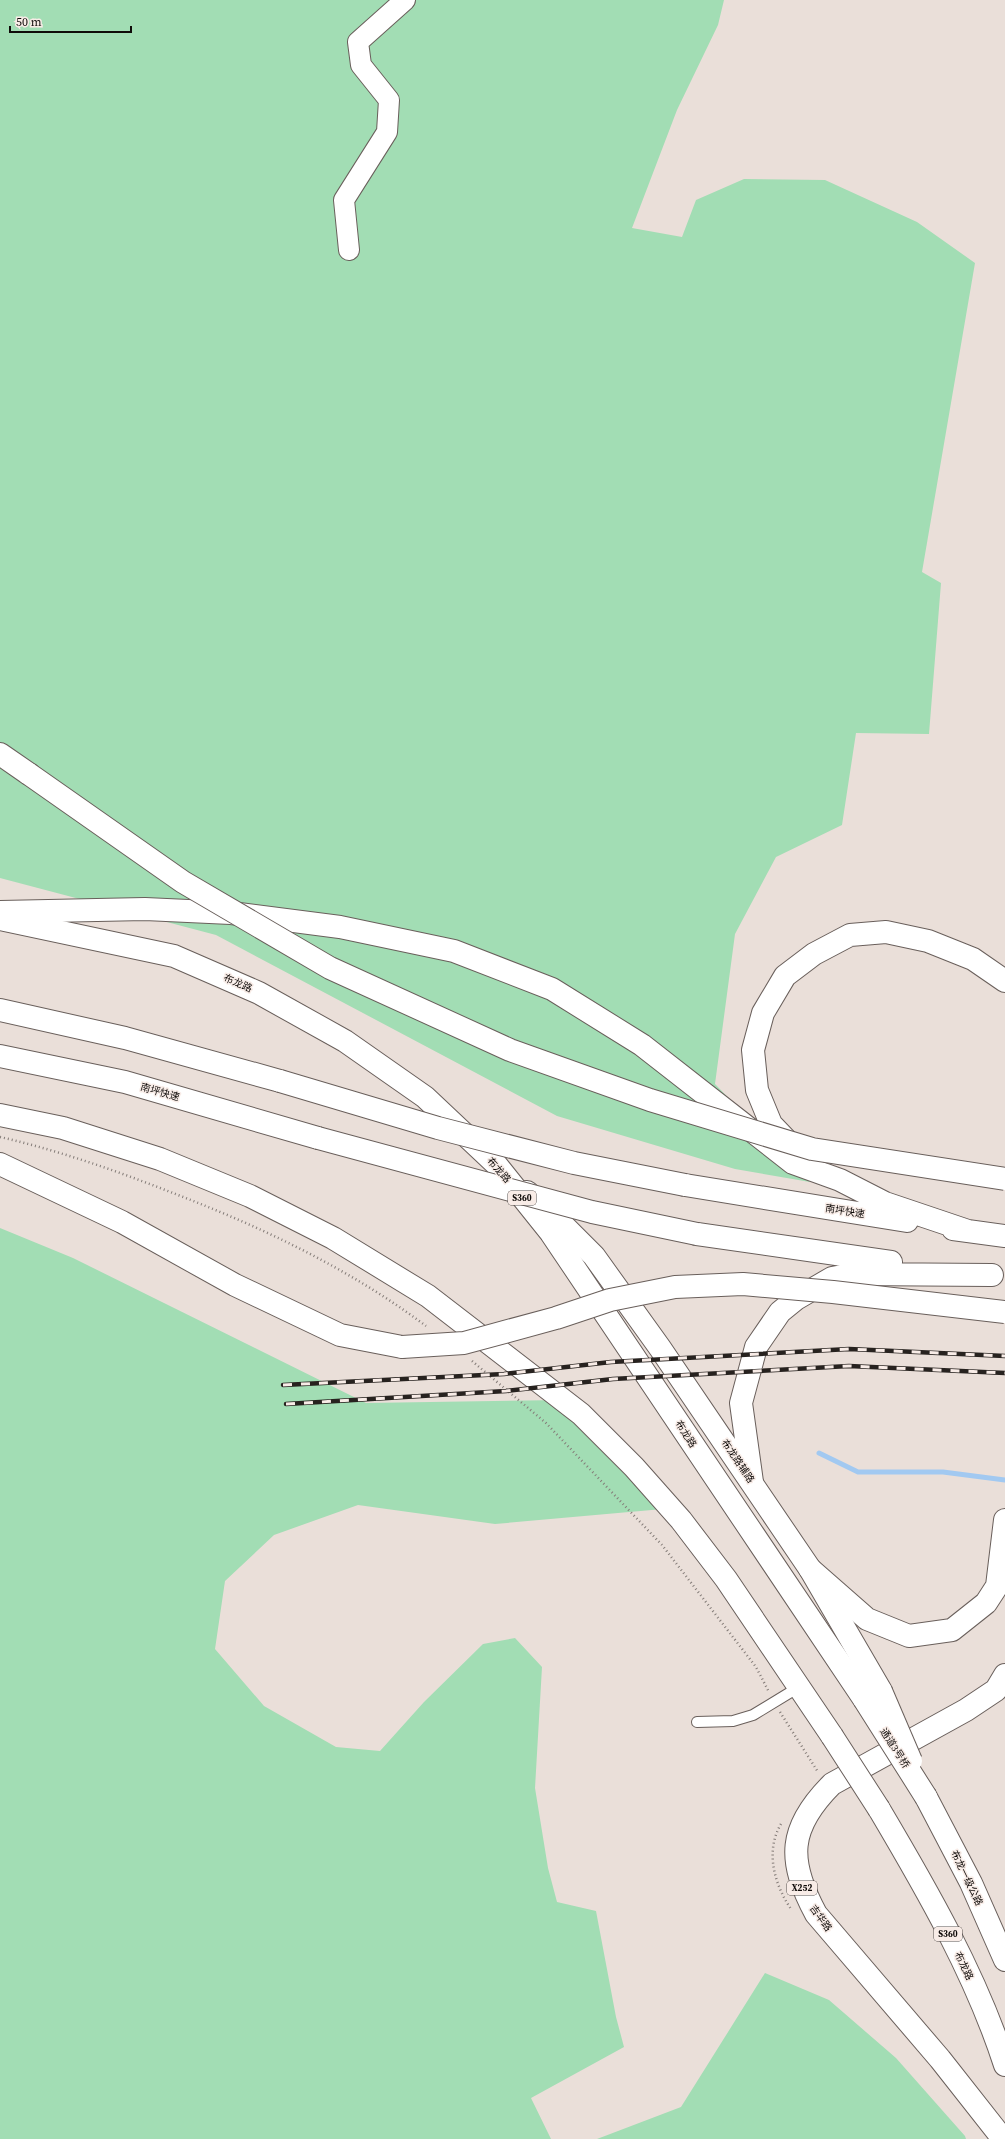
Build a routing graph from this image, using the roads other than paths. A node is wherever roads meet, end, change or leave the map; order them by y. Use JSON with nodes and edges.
{"nodes":[{"id":1,"x":405,"y":0,"type":"edge"},
{"id":2,"x":349,"y":250,"type":"dead end"},
{"id":3,"x":0,"y":754,"type":"edge"},
{"id":4,"x":0,"y":912,"type":"edge"},
{"id":5,"x":0,"y":919,"type":"edge"},
{"id":6,"x":1005,"y":981,"type":"edge"},
{"id":7,"x":0,"y":1010,"type":"edge"},
{"id":8,"x":0,"y":1056,"type":"edge"},
{"id":9,"x":0,"y":1115,"type":"edge"},
{"id":10,"x":0,"y":1164,"type":"edge"},
{"id":11,"x":495,"y":1164,"type":"junction"},
{"id":12,"x":1005,"y":1179,"type":"edge"},
{"id":13,"x":840,"y":1180,"type":"junction"},
{"id":14,"x":968,"y":1231,"type":"junction"},
{"id":15,"x":1005,"y":1236,"type":"edge"},
{"id":16,"x":998,"y":1276,"type":"edge"},
{"id":17,"x":1005,"y":1312,"type":"edge"},
{"id":18,"x":752,"y":1482,"type":"junction"},
{"id":19,"x":1005,"y":1520,"type":"edge"},
{"id":20,"x":810,"y":1569,"type":"junction"},
{"id":21,"x":1005,"y":1675,"type":"edge"},
{"id":22,"x":799,"y":1687,"type":"junction"},
{"id":23,"x":872,"y":1695,"type":"junction"},
{"id":24,"x":1005,"y":1701,"type":"edge"},
{"id":25,"x":966,"y":1710,"type":"junction"},
{"id":26,"x":697,"y":1722,"type":"dead end"},
{"id":27,"x":926,"y":1797,"type":"joint"},
{"id":28,"x":1005,"y":1960,"type":"edge"},
{"id":29,"x":1005,"y":2065,"type":"edge"},
{"id":30,"x":1003,"y":2139,"type":"edge"}],
"edges":[{"from":1,"to":2,"type":"street"},
{"from":3,"to":12,"type":"main road","bridge":true},
{"from":4,"to":13,"type":"main road"},
{"from":5,"to":11,"type":"main road","name":"布龙路","number":"S360"},
{"from":6,"to":13,"type":"main road"},
{"from":7,"to":14,"type":"main road","name":"南坪快速","bridge":true},
{"from":8,"to":16,"type":"main road","name":"南坪快速","bridge":true},
{"from":9,"to":22,"type":"main road","number":"S360"},
{"from":10,"to":17,"type":"main road","bridge":true},
{"from":11,"to":18,"type":"main road","name":"布龙路辅路"},
{"from":11,"to":23,"type":"main road","name":"布龙路","number":"S360"},
{"from":13,"to":14,"type":"main road"},
{"from":14,"to":15,"type":"main road","name":"南坪快速"},
{"from":16,"to":18,"type":"main road"},
{"from":18,"to":20,"type":"main road","name":"布龙路辅路"},
{"from":19,"to":20,"type":"main road"},
{"from":20,"to":23,"type":"main road","name":"布龙路辅路"},
{"from":21,"to":25,"type":"main road","name":"吉华路","number":"X252"},
{"from":22,"to":26,"type":"lane"},
{"from":22,"to":29,"type":"main road","name":"布龙路","number":"S360","bridge":true},
{"from":23,"to":27,"type":"main road","name":"通道3号桥","number":"S360","bridge":true},
{"from":24,"to":25,"type":"main road"},
{"from":25,"to":30,"type":"main road","name":"吉华路","number":"X252"},
{"from":27,"to":28,"type":"main road","name":"布龙一级公路","number":"S360"}]}
